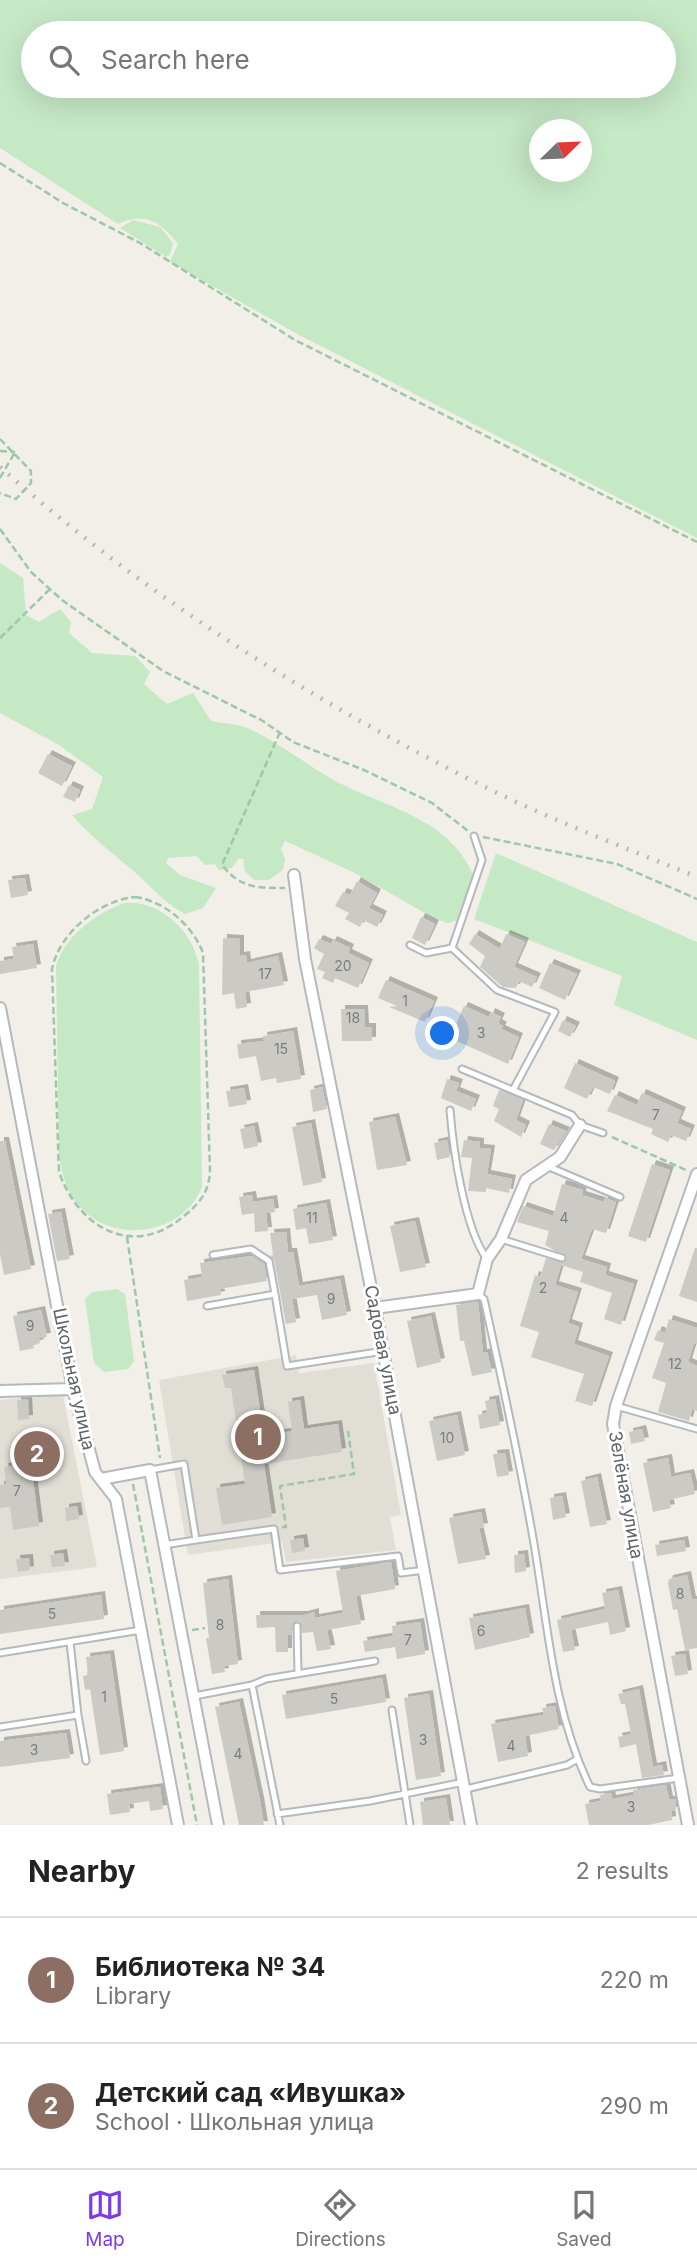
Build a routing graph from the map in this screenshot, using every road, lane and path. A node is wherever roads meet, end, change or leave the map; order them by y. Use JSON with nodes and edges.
{"nodes":[{"id":1,"x":0,"y":163,"type":"edge"},
{"id":2,"x":0,"y":439,"type":"edge"},
{"id":3,"x":0,"y":451,"type":"edge"},
{"id":4,"x":15,"y":452,"type":"junction"},
{"id":5,"x":0,"y":478,"type":"edge"},
{"id":6,"x":0,"y":493,"type":"edge"},
{"id":7,"x":0,"y":529,"type":"edge"},
{"id":8,"x":697,"y":542,"type":"edge"},
{"id":9,"x":50,"y":589,"type":"junction"},
{"id":10,"x":0,"y":638,"type":"edge"},
{"id":11,"x":279,"y":732,"type":"junction"},
{"id":12,"x":474,"y":836,"type":"junction"},
{"id":13,"x":294,"y":875,"type":"dead end"},
{"id":14,"x":295,"y":888,"type":"junction"},
{"id":15,"x":697,"y":898,"type":"edge"},
{"id":16,"x":410,"y":945,"type":"dead end"},
{"id":17,"x":452,"y":948,"type":"junction"},
{"id":18,"x":0,"y":1008,"type":"edge"},
{"id":19,"x":463,"y":1069,"type":"dead end"},
{"id":20,"x":513,"y":1090,"type":"junction"},
{"id":21,"x":450,"y":1110,"type":"dead end"},
{"id":22,"x":580,"y":1125,"type":"junction"},
{"id":23,"x":603,"y":1133,"type":"joint"},
{"id":24,"x":544,"y":1166,"type":"junction"},
{"id":25,"x":697,"y":1174,"type":"edge"},
{"id":26,"x":620,"y":1197,"type":"dead end"},
{"id":27,"x":691,"y":1208,"type":"edge"},
{"id":28,"x":127,"y":1237,"type":"junction"},
{"id":29,"x":500,"y":1239,"type":"junction"},
{"id":30,"x":213,"y":1255,"type":"dead end"},
{"id":31,"x":562,"y":1258,"type":"dead end"},
{"id":32,"x":487,"y":1259,"type":"junction"},
{"id":33,"x":275,"y":1294,"type":"junction"},
{"id":34,"x":478,"y":1294,"type":"junction"},
{"id":35,"x":207,"y":1306,"type":"dead end"},
{"id":36,"x":375,"y":1308,"type":"junction"},
{"id":37,"x":383,"y":1351,"type":"junction"},
{"id":38,"x":73,"y":1389,"type":"junction"},
{"id":39,"x":0,"y":1391,"type":"edge"},
{"id":40,"x":616,"y":1406,"type":"junction"},
{"id":41,"x":697,"y":1429,"type":"edge"},
{"id":42,"x":348,"y":1431,"type":"dead end"},
{"id":43,"x":155,"y":1469,"type":"junction"},
{"id":44,"x":131,"y":1474,"type":"junction"},
{"id":45,"x":101,"y":1479,"type":"junction"},
{"id":46,"x":274,"y":1529,"type":"junction"},
{"id":47,"x":196,"y":1540,"type":"junction"},
{"id":48,"x":164,"y":1545,"type":"junction"},
{"id":49,"x":425,"y":1570,"type":"junction"},
{"id":50,"x":297,"y":1626,"type":"dead end"},
{"id":51,"x":141,"y":1630,"type":"junction"},
{"id":52,"x":70,"y":1642,"type":"junction"},
{"id":53,"x":0,"y":1653,"type":"edge"},
{"id":54,"x":375,"y":1661,"type":"dead end"},
{"id":55,"x":298,"y":1673,"type":"junction"},
{"id":56,"x":252,"y":1685,"type":"junction"},
{"id":57,"x":194,"y":1696,"type":"junction"},
{"id":58,"x":392,"y":1710,"type":"dead end"},
{"id":59,"x":78,"y":1715,"type":"junction"},
{"id":60,"x":0,"y":1727,"type":"edge"},
{"id":61,"x":576,"y":1760,"type":"junction"},
{"id":62,"x":86,"y":1761,"type":"dead end"},
{"id":63,"x":679,"y":1778,"type":"junction"},
{"id":64,"x":465,"y":1785,"type":"junction"},
{"id":65,"x":405,"y":1795,"type":"junction"},
{"id":66,"x":277,"y":1814,"type":"junction"},
{"id":67,"x":178,"y":1825,"type":"edge"},
{"id":68,"x":197,"y":1825,"type":"edge"},
{"id":69,"x":218,"y":1825,"type":"edge"},
{"id":70,"x":280,"y":1825,"type":"edge"},
{"id":71,"x":410,"y":1825,"type":"edge"},
{"id":72,"x":471,"y":1825,"type":"edge"},
{"id":73,"x":688,"y":1825,"type":"edge"}],
"edges":[{"from":1,"to":8,"type":"path"},
{"from":2,"to":4,"type":"path"},
{"from":3,"to":4,"type":"path"},
{"from":4,"to":5,"type":"path"},
{"from":4,"to":6,"type":"path"},
{"from":7,"to":9,"type":"path"},
{"from":9,"to":10,"type":"path"},
{"from":9,"to":11,"type":"path"},
{"from":11,"to":12,"type":"path"},
{"from":11,"to":14,"type":"path"},
{"from":12,"to":15,"type":"path"},
{"from":12,"to":17,"type":"lane"},
{"from":13,"to":14,"type":"street","name":"Садовая улица"},
{"from":14,"to":36,"type":"street","name":"Садовая улица"},
{"from":16,"to":17,"type":"lane"},
{"from":17,"to":20,"type":"lane"},
{"from":18,"to":38,"type":"street","name":"Школьная улица"},
{"from":19,"to":20,"type":"lane"},
{"from":20,"to":22,"type":"lane"},
{"from":21,"to":32,"type":"lane"},
{"from":22,"to":23,"type":"lane"},
{"from":22,"to":24,"type":"street"},
{"from":23,"to":25,"type":"path"},
{"from":24,"to":26,"type":"lane"},
{"from":24,"to":29,"type":"street"},
{"from":25,"to":27,"type":"street","name":"Зелёная улица"},
{"from":27,"to":40,"type":"street","name":"Зелёная улица"},
{"from":28,"to":28,"type":"path"},
{"from":28,"to":43,"type":"path"},
{"from":29,"to":31,"type":"lane"},
{"from":29,"to":32,"type":"street"},
{"from":30,"to":33,"type":"lane"},
{"from":32,"to":34,"type":"street"},
{"from":33,"to":35,"type":"lane"},
{"from":33,"to":37,"type":"lane"},
{"from":34,"to":36,"type":"street"},
{"from":34,"to":61,"type":"lane"},
{"from":36,"to":37,"type":"street","name":"Садовая улица"},
{"from":37,"to":49,"type":"street","name":"Садовая улица"},
{"from":38,"to":39,"type":"street"},
{"from":38,"to":45,"type":"street","name":"Школьная улица"},
{"from":40,"to":41,"type":"lane"},
{"from":40,"to":63,"type":"street","name":"Зелёная улица"},
{"from":42,"to":46,"type":"path"},
{"from":43,"to":44,"type":"street"},
{"from":43,"to":47,"type":"lane"},
{"from":43,"to":48,"type":"street"},
{"from":44,"to":45,"type":"street"},
{"from":44,"to":68,"type":"path"},
{"from":45,"to":51,"type":"street","name":"Школьная улица"},
{"from":46,"to":47,"type":"lane"},
{"from":46,"to":49,"type":"lane"},
{"from":47,"to":48,"type":"lane"},
{"from":48,"to":57,"type":"street"},
{"from":49,"to":64,"type":"street","name":"Садовая улица"},
{"from":50,"to":55,"type":"lane"},
{"from":51,"to":52,"type":"lane"},
{"from":51,"to":67,"type":"street","name":"Школьная улица"},
{"from":52,"to":53,"type":"lane"},
{"from":52,"to":59,"type":"lane"},
{"from":54,"to":55,"type":"lane"},
{"from":55,"to":56,"type":"lane"},
{"from":56,"to":57,"type":"lane"},
{"from":56,"to":66,"type":"lane"},
{"from":57,"to":69,"type":"street"},
{"from":58,"to":65,"type":"lane"},
{"from":59,"to":60,"type":"lane"},
{"from":59,"to":62,"type":"lane"},
{"from":61,"to":63,"type":"lane"},
{"from":61,"to":64,"type":"lane"},
{"from":63,"to":73,"type":"street","name":"Зелёная улица"},
{"from":64,"to":65,"type":"lane"},
{"from":64,"to":72,"type":"street","name":"Садовая улица"},
{"from":65,"to":66,"type":"lane"},
{"from":65,"to":71,"type":"lane"},
{"from":66,"to":70,"type":"lane"}]}
